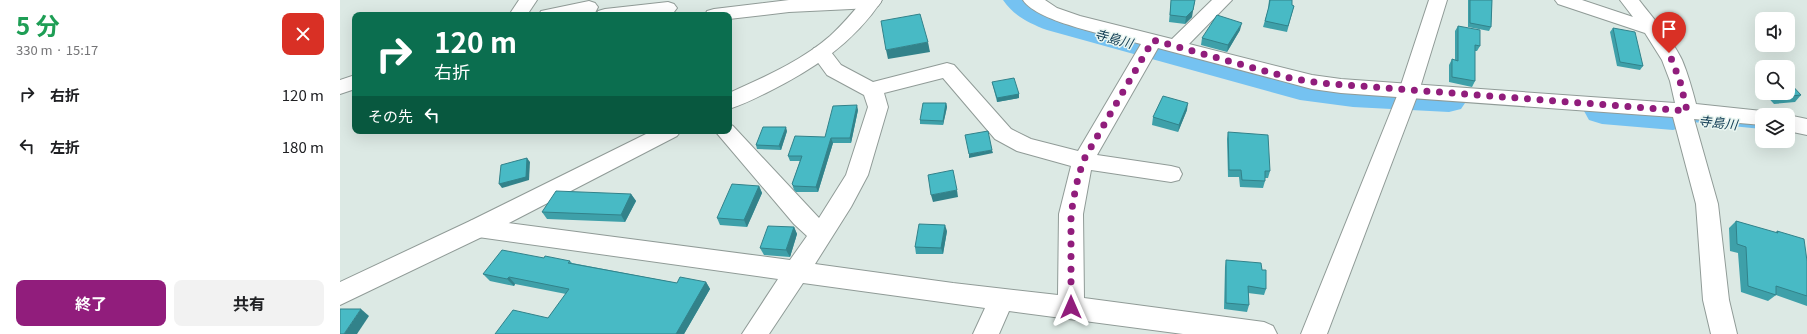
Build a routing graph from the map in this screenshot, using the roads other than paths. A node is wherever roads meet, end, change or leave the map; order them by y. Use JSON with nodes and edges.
{"nodes":[{"id":1,"x":528,"y":0,"type":"edge"},
{"id":2,"x":1032,"y":0,"type":"edge"},
{"id":3,"x":1223,"y":0,"type":"edge"},
{"id":4,"x":1438,"y":0,"type":"edge"},
{"id":5,"x":1564,"y":0,"type":"edge"},
{"id":6,"x":1629,"y":0,"type":"edge"},
{"id":7,"x":872,"y":1,"type":"edge"},
{"id":8,"x":748,"y":5,"type":"edge"},
{"id":9,"x":668,"y":8,"type":"edge"},
{"id":10,"x":520,"y":12,"type":"edge"},
{"id":11,"x":563,"y":12,"type":"edge"},
{"id":12,"x":586,"y":12,"type":"edge"},
{"id":13,"x":632,"y":12,"type":"edge"},
{"id":14,"x":724,"y":12,"type":"edge"},
{"id":15,"x":1651,"y":28,"type":"junction"},
{"id":16,"x":1151,"y":45,"type":"junction"},
{"id":17,"x":1176,"y":46,"type":"junction"},
{"id":18,"x":821,"y":53,"type":"junction"},
{"id":19,"x":352,"y":83,"type":"edge"},
{"id":20,"x":340,"y":87,"type":"edge"},
{"id":21,"x":871,"y":90,"type":"junction"},
{"id":22,"x":1407,"y":95,"type":"junction"},
{"id":23,"x":732,"y":101,"type":"edge"},
{"id":24,"x":1684,"y":115,"type":"junction"},
{"id":25,"x":1807,"y":117,"type":"edge"},
{"id":26,"x":1755,"y":118,"type":"edge"},
{"id":27,"x":1795,"y":118,"type":"edge"},
{"id":28,"x":1795,"y":124,"type":"edge"},
{"id":29,"x":1807,"y":126,"type":"edge"},
{"id":30,"x":664,"y":134,"type":"edge"},
{"id":31,"x":729,"y":134,"type":"edge"},
{"id":32,"x":1083,"y":161,"type":"junction"},
{"id":33,"x":1171,"y":174,"type":"dead end"},
{"id":34,"x":478,"y":228,"type":"junction"},
{"id":35,"x":820,"y":234,"type":"junction"},
{"id":36,"x":795,"y":272,"type":"junction"},
{"id":37,"x":340,"y":294,"type":"edge"},
{"id":38,"x":1001,"y":300,"type":"junction"},
{"id":39,"x":1071,"y":307,"type":"junction"},
{"id":40,"x":755,"y":334,"type":"edge"},
{"id":41,"x":986,"y":334,"type":"edge"},
{"id":42,"x":1264,"y":334,"type":"edge"},
{"id":43,"x":1314,"y":334,"type":"edge"},
{"id":44,"x":1724,"y":334,"type":"edge"}],
"edges":[{"from":1,"to":10,"type":"street"},
{"from":2,"to":16,"type":"street"},
{"from":3,"to":17,"type":"street"},
{"from":4,"to":22,"type":"street"},
{"from":5,"to":15,"type":"street"},
{"from":6,"to":15,"type":"street"},
{"from":7,"to":8,"type":"street"},
{"from":7,"to":18,"type":"street"},
{"from":8,"to":14,"type":"street"},
{"from":9,"to":13,"type":"street"},
{"from":11,"to":12,"type":"street"},
{"from":15,"to":24,"type":"street"},
{"from":16,"to":17,"type":"street"},
{"from":16,"to":32,"type":"street"},
{"from":17,"to":22,"type":"street"},
{"from":18,"to":21,"type":"street"},
{"from":18,"to":23,"type":"street"},
{"from":19,"to":20,"type":"street"},
{"from":21,"to":32,"type":"street"},
{"from":21,"to":35,"type":"street"},
{"from":22,"to":24,"type":"street"},
{"from":22,"to":43,"type":"street"},
{"from":24,"to":26,"type":"street"},
{"from":24,"to":44,"type":"street"},
{"from":25,"to":27,"type":"street"},
{"from":28,"to":29,"type":"street"},
{"from":30,"to":34,"type":"street"},
{"from":31,"to":35,"type":"street"},
{"from":32,"to":33,"type":"street"},
{"from":32,"to":39,"type":"street"},
{"from":34,"to":36,"type":"street"},
{"from":34,"to":37,"type":"street"},
{"from":35,"to":36,"type":"street"},
{"from":36,"to":38,"type":"street"},
{"from":36,"to":40,"type":"street"},
{"from":38,"to":39,"type":"street"},
{"from":38,"to":41,"type":"street"},
{"from":39,"to":42,"type":"street"}]}
